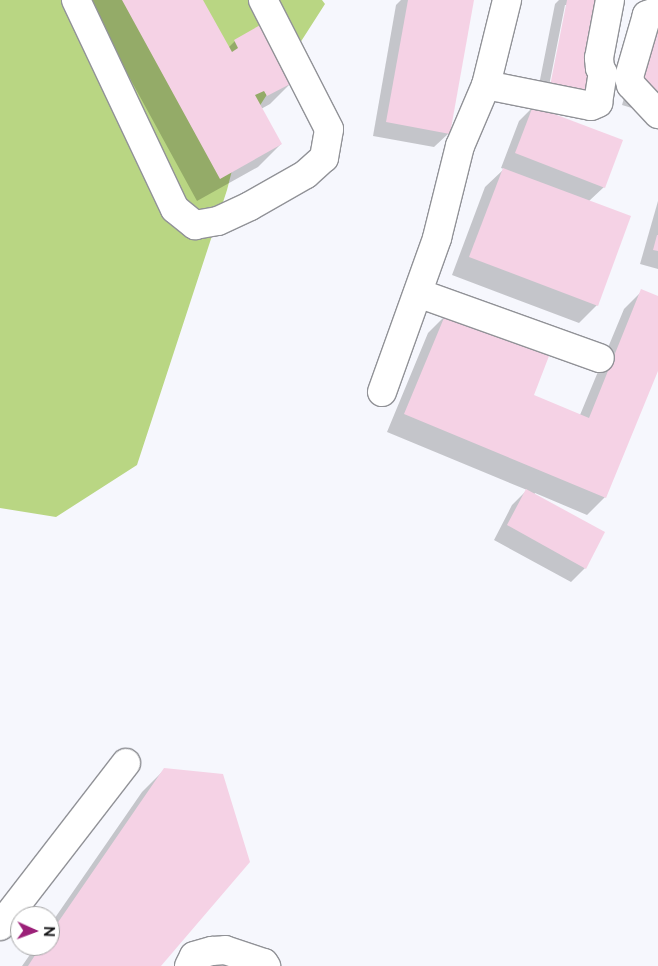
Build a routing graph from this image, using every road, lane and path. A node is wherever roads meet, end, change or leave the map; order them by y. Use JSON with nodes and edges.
{"nodes":[{"id":1,"x":76,"y":0,"type":"edge"},
{"id":2,"x":263,"y":0,"type":"edge"},
{"id":3,"x":506,"y":0,"type":"edge"},
{"id":4,"x":610,"y":0,"type":"edge"},
{"id":5,"x":658,"y":11,"type":"edge"},
{"id":6,"x":486,"y":85,"type":"junction"},
{"id":7,"x":658,"y":114,"type":"edge"},
{"id":8,"x":418,"y":293,"type":"junction"},
{"id":9,"x":600,"y":358,"type":"dead end"},
{"id":10,"x":382,"y":392,"type":"dead end"},
{"id":11,"x":126,"y":763,"type":"dead end"},
{"id":12,"x":5,"y":911,"type":"edge"},
{"id":13,"x":189,"y":966,"type":"edge"},
{"id":14,"x":266,"y":966,"type":"edge"}],
"edges":[{"from":1,"to":2,"type":"street"},
{"from":3,"to":6,"type":"street"},
{"from":4,"to":6,"type":"street"},
{"from":5,"to":7,"type":"street"},
{"from":6,"to":8,"type":"street"},
{"from":8,"to":9,"type":"street"},
{"from":8,"to":10,"type":"street"},
{"from":11,"to":12,"type":"street"},
{"from":13,"to":14,"type":"street"}]}
